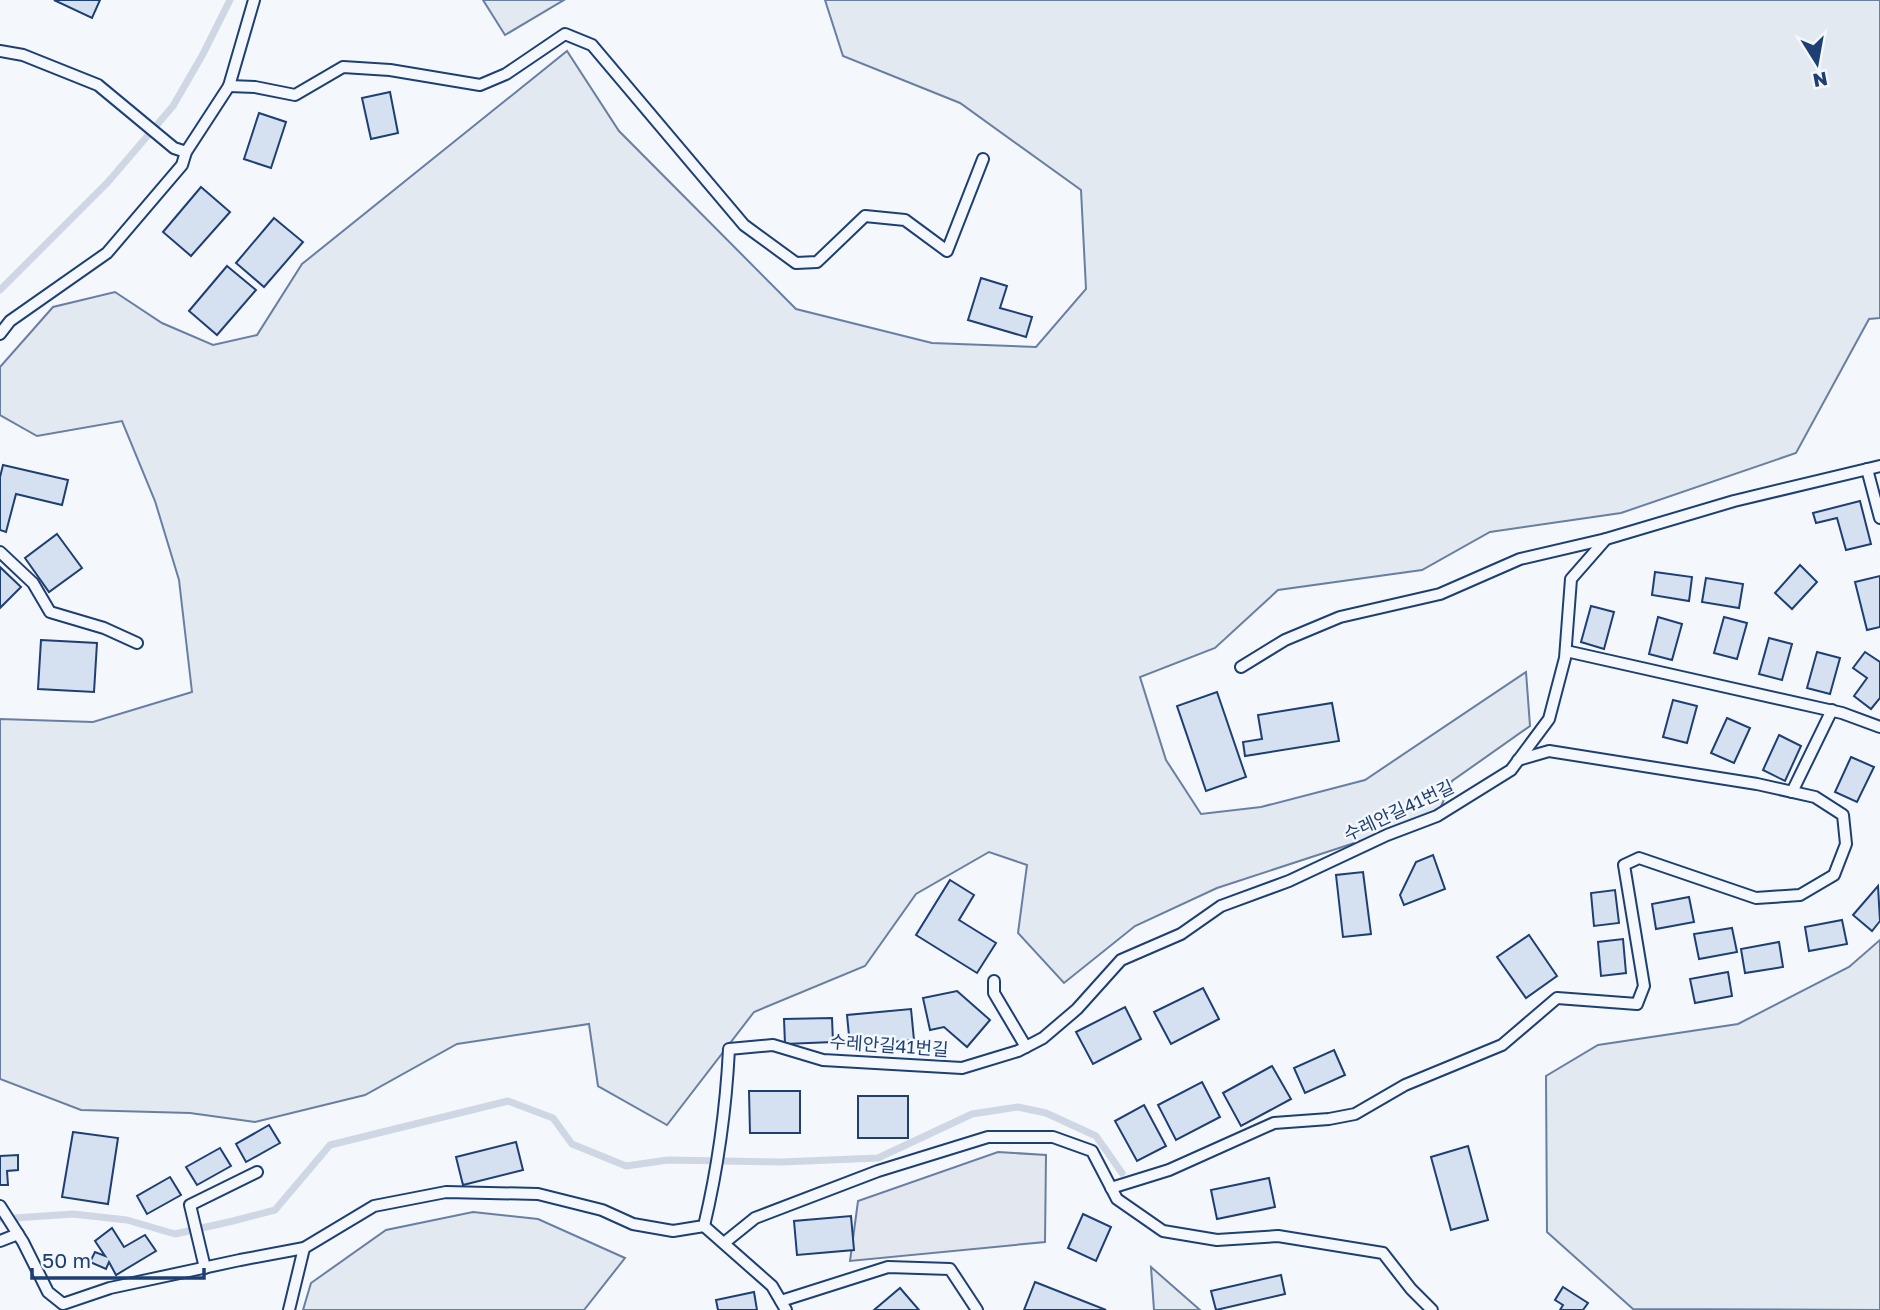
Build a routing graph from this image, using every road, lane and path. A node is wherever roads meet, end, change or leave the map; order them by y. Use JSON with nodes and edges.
{"nodes":[{"id":1,"x":254,"y":0,"type":"edge"},
{"id":2,"x":0,"y":51,"type":"edge"},
{"id":3,"x":229,"y":86,"type":"junction"},
{"id":4,"x":186,"y":152,"type":"junction"},
{"id":5,"x":983,"y":159,"type":"dead end"},
{"id":6,"x":0,"y":334,"type":"edge"},
{"id":7,"x":1880,"y":466,"type":"edge"},
{"id":8,"x":1867,"y":469,"type":"junction"},
{"id":9,"x":1880,"y":518,"type":"edge"},
{"id":10,"x":1605,"y":539,"type":"junction"},
{"id":11,"x":0,"y":552,"type":"edge"},
{"id":12,"x":137,"y":643,"type":"dead end"},
{"id":13,"x":1566,"y":651,"type":"junction"},
{"id":14,"x":1241,"y":667,"type":"dead end"},
{"id":15,"x":1832,"y":710,"type":"junction"},
{"id":16,"x":1880,"y":727,"type":"edge"},
{"id":17,"x":1518,"y":760,"type":"junction"},
{"id":18,"x":1792,"y":792,"type":"junction"},
{"id":19,"x":994,"y":981,"type":"dead end"},
{"id":20,"x":1026,"y":1047,"type":"junction"},
{"id":21,"x":257,"y":1172,"type":"dead end"},
{"id":22,"x":1111,"y":1188,"type":"junction"},
{"id":23,"x":1,"y":1208,"type":"edge"},
{"id":24,"x":704,"y":1226,"type":"junction"},
{"id":25,"x":16,"y":1230,"type":"junction"},
{"id":26,"x":0,"y":1241,"type":"edge"},
{"id":27,"x":724,"y":1243,"type":"junction"},
{"id":28,"x":304,"y":1248,"type":"junction"},
{"id":29,"x":205,"y":1268,"type":"junction"},
{"id":30,"x":784,"y":1306,"type":"edge"},
{"id":31,"x":61,"y":1307,"type":"edge"},
{"id":32,"x":289,"y":1310,"type":"edge"},
{"id":33,"x":977,"y":1310,"type":"edge"},
{"id":34,"x":1432,"y":1310,"type":"edge"}],
"edges":[{"from":1,"to":3,"type":"lane"},
{"from":2,"to":4,"type":"lane"},
{"from":3,"to":4,"type":"lane"},
{"from":3,"to":5,"type":"lane"},
{"from":4,"to":6,"type":"lane"},
{"from":7,"to":8,"type":"lane"},
{"from":8,"to":9,"type":"lane"},
{"from":8,"to":10,"type":"lane"},
{"from":10,"to":13,"type":"lane","name":"수레안길41번길"},
{"from":10,"to":14,"type":"lane"},
{"from":11,"to":12,"type":"lane"},
{"from":13,"to":15,"type":"lane"},
{"from":13,"to":17,"type":"lane","name":"수레안길41번길"},
{"from":15,"to":16,"type":"lane"},
{"from":15,"to":18,"type":"lane"},
{"from":17,"to":18,"type":"lane"},
{"from":17,"to":20,"type":"lane","name":"수레안길41번길"},
{"from":18,"to":22,"type":"lane"},
{"from":19,"to":20,"type":"lane"},
{"from":20,"to":24,"type":"lane","name":"수레안길41번길"},
{"from":21,"to":29,"type":"lane"},
{"from":22,"to":27,"type":"lane"},
{"from":22,"to":34,"type":"lane"},
{"from":23,"to":25,"type":"lane"},
{"from":24,"to":27,"type":"lane"},
{"from":24,"to":28,"type":"lane"},
{"from":25,"to":26,"type":"lane"},
{"from":25,"to":31,"type":"lane"},
{"from":27,"to":30,"type":"lane"},
{"from":28,"to":29,"type":"lane"},
{"from":28,"to":32,"type":"lane"},
{"from":29,"to":31,"type":"lane"},
{"from":30,"to":33,"type":"lane"}]}
